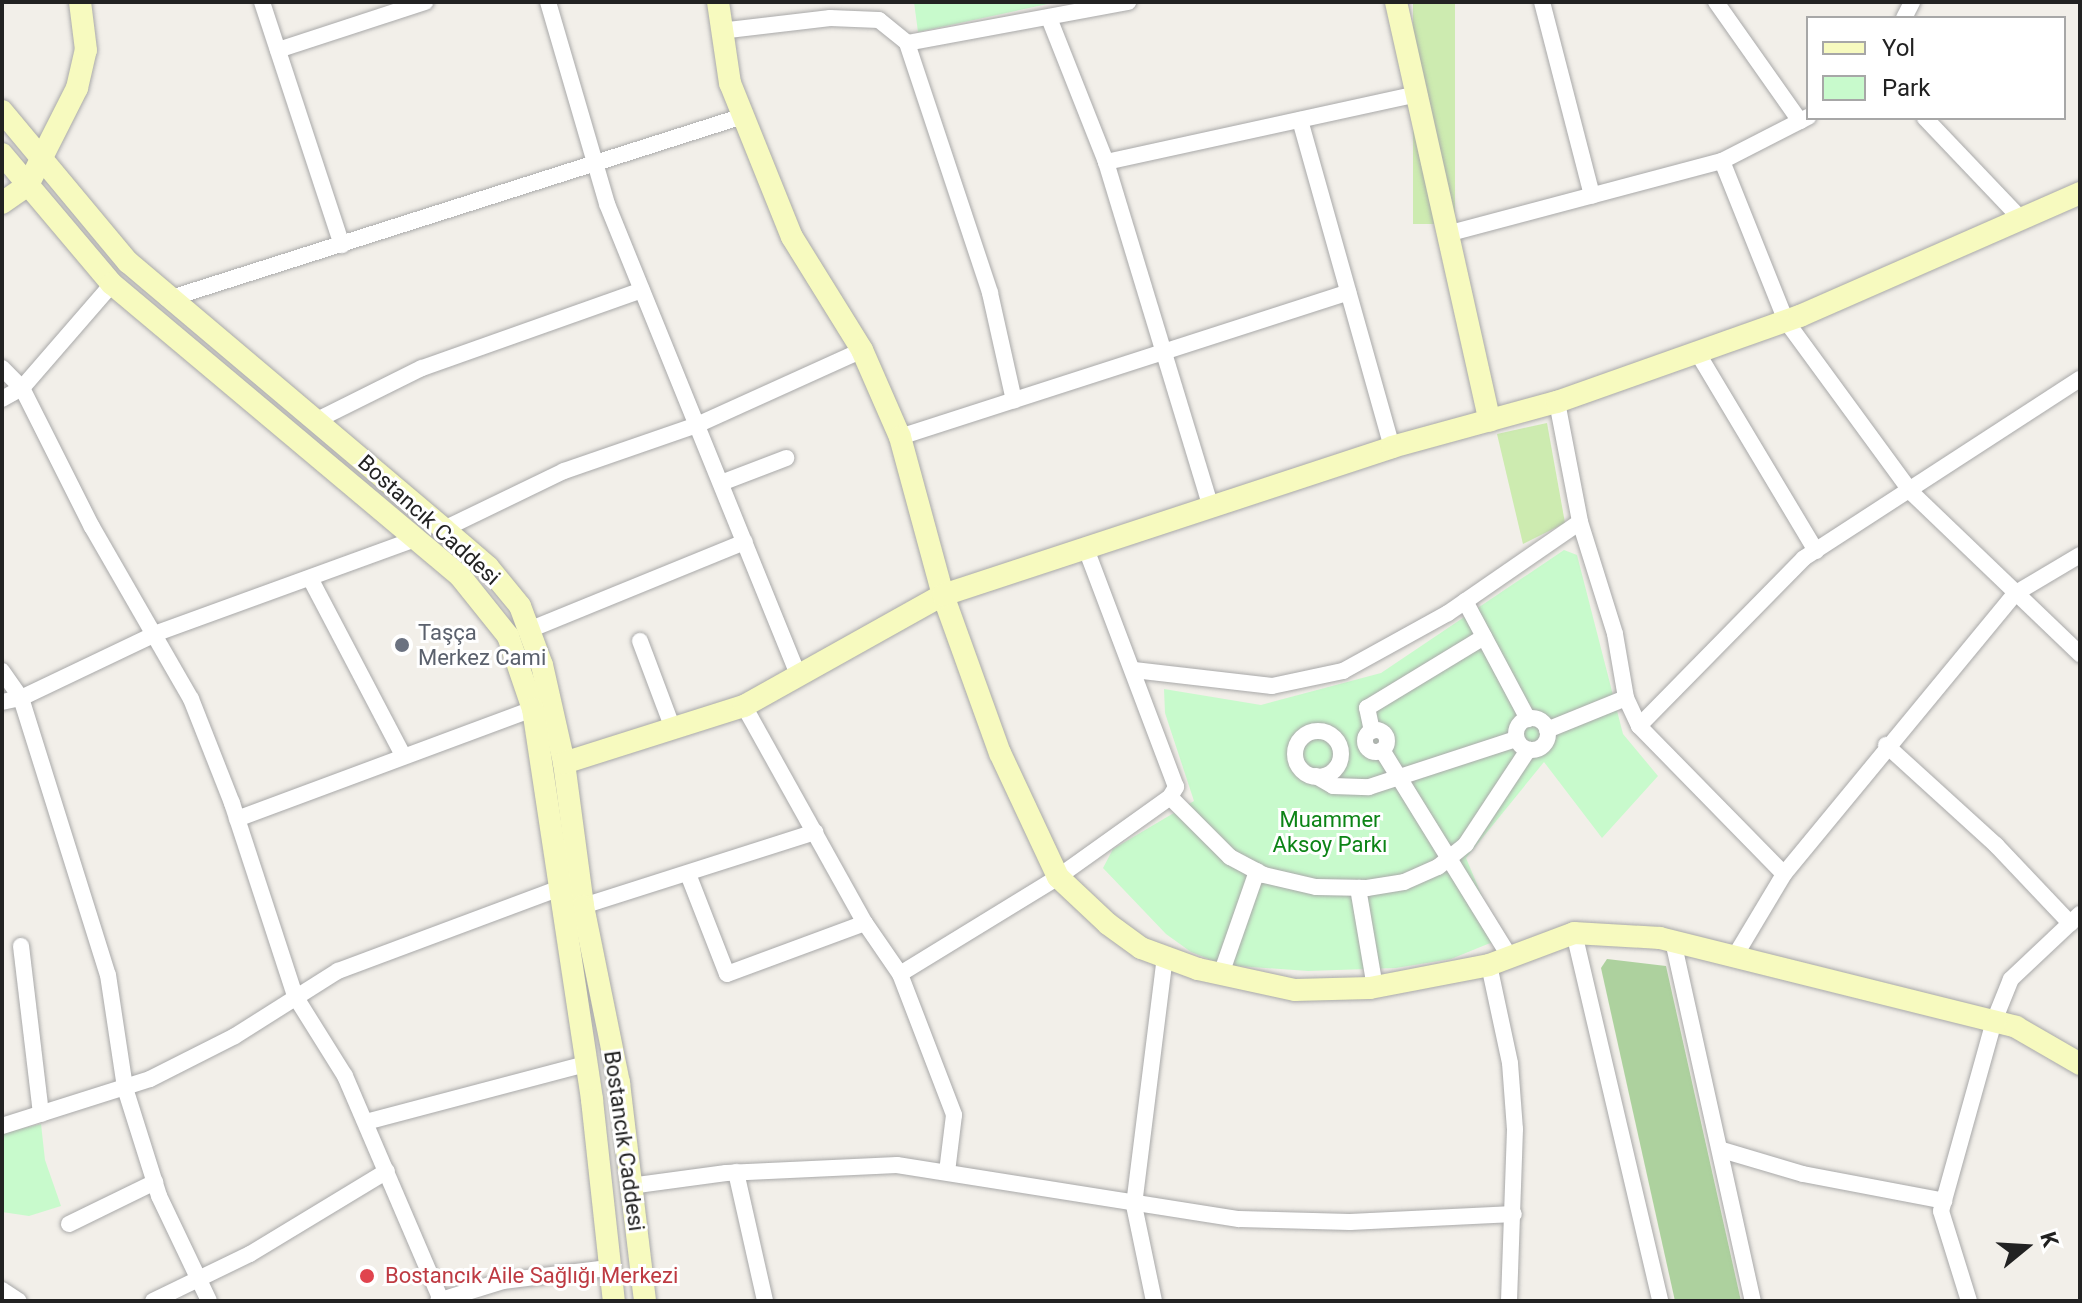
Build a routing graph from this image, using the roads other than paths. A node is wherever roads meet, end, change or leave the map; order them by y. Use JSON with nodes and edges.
{"nodes":[{"id":1,"x":80,"y":2,"type":"edge"},
{"id":2,"x":262,"y":2,"type":"edge"},
{"id":3,"x":425,"y":2,"type":"edge"},
{"id":4,"x":548,"y":2,"type":"edge"},
{"id":5,"x":718,"y":2,"type":"edge"},
{"id":6,"x":1128,"y":2,"type":"edge"},
{"id":7,"x":1396,"y":2,"type":"edge"},
{"id":8,"x":1542,"y":2,"type":"edge"},
{"id":9,"x":1716,"y":2,"type":"edge"},
{"id":10,"x":399,"y":6,"type":"edge"},
{"id":11,"x":1049,"y":18,"type":"junction"},
{"id":12,"x":720,"y":31,"type":"junction"},
{"id":13,"x":907,"y":43,"type":"junction"},
{"id":14,"x":278,"y":50,"type":"junction"},
{"id":15,"x":1414,"y":95,"type":"junction"},
{"id":16,"x":2,"y":111,"type":"edge"},
{"id":17,"x":743,"y":116,"type":"junction"},
{"id":18,"x":1804,"y":119,"type":"edge"},
{"id":19,"x":1300,"y":120,"type":"junction"},
{"id":20,"x":1927,"y":120,"type":"edge"},
{"id":21,"x":2,"y":154,"type":"edge"},
{"id":22,"x":43,"y":158,"type":"junction"},
{"id":23,"x":1722,"y":161,"type":"junction"},
{"id":24,"x":1106,"y":162,"type":"junction"},
{"id":25,"x":596,"y":165,"type":"junction"},
{"id":26,"x":28,"y":185,"type":"junction"},
{"id":27,"x":2080,"y":193,"type":"edge"},
{"id":28,"x":1592,"y":196,"type":"junction"},
{"id":29,"x":2,"y":203,"type":"edge"},
{"id":30,"x":2022,"y":220,"type":"junction"},
{"id":31,"x":1447,"y":234,"type":"junction"},
{"id":32,"x":342,"y":245,"type":"junction"},
{"id":33,"x":112,"y":284,"type":"junction"},
{"id":34,"x":642,"y":290,"type":"junction"},
{"id":35,"x":1348,"y":292,"type":"junction"},
{"id":36,"x":168,"y":299,"type":"junction"},
{"id":37,"x":1786,"y":321,"type":"junction"},
{"id":38,"x":862,"y":350,"type":"junction"},
{"id":39,"x":1161,"y":351,"type":"junction"},
{"id":40,"x":1697,"y":352,"type":"junction"},
{"id":41,"x":2,"y":368,"type":"edge"},
{"id":42,"x":2080,"y":379,"type":"edge"},
{"id":43,"x":22,"y":388,"type":"junction"},
{"id":44,"x":2,"y":399,"type":"edge"},
{"id":45,"x":1014,"y":400,"type":"junction"},
{"id":46,"x":1557,"y":402,"type":"junction"},
{"id":47,"x":315,"y":421,"type":"junction"},
{"id":48,"x":1490,"y":421,"type":"junction"},
{"id":49,"x":697,"y":425,"type":"junction"},
{"id":50,"x":900,"y":437,"type":"junction"},
{"id":51,"x":1392,"y":447,"type":"junction"},
{"id":52,"x":786,"y":458,"type":"dead end"},
{"id":53,"x":721,"y":483,"type":"junction"},
{"id":54,"x":1912,"y":493,"type":"junction"},
{"id":55,"x":1211,"y":507,"type":"junction"},
{"id":56,"x":1580,"y":522,"type":"junction"},
{"id":57,"x":444,"y":529,"type":"junction"},
{"id":58,"x":413,"y":540,"type":"junction"},
{"id":59,"x":745,"y":542,"type":"junction"},
{"id":60,"x":1086,"y":549,"type":"junction"},
{"id":61,"x":1816,"y":551,"type":"junction"},
{"id":62,"x":2080,"y":555,"type":"edge"},
{"id":63,"x":310,"y":578,"type":"junction"},
{"id":64,"x":2016,"y":593,"type":"junction"},
{"id":65,"x":943,"y":595,"type":"junction"},
{"id":66,"x":1465,"y":601,"type":"junction"},
{"id":67,"x":529,"y":630,"type":"junction"},
{"id":68,"x":157,"y":633,"type":"junction"},
{"id":69,"x":1484,"y":637,"type":"junction"},
{"id":70,"x":640,"y":641,"type":"dead end"},
{"id":71,"x":2080,"y":654,"type":"edge"},
{"id":72,"x":1134,"y":670,"type":"junction"},
{"id":73,"x":2,"y":671,"type":"edge"},
{"id":74,"x":799,"y":677,"type":"junction"},
{"id":75,"x":21,"y":698,"type":"junction"},
{"id":76,"x":1626,"y":698,"type":"junction"},
{"id":77,"x":2,"y":702,"type":"edge"},
{"id":78,"x":744,"y":706,"type":"junction"},
{"id":79,"x":533,"y":709,"type":"junction"},
{"id":80,"x":1528,"y":719,"type":"junction"},
{"id":81,"x":1639,"y":726,"type":"junction"},
{"id":82,"x":673,"y":729,"type":"junction"},
{"id":83,"x":1547,"y":730,"type":"junction"},
{"id":84,"x":1522,"y":744,"type":"junction"},
{"id":85,"x":1886,"y":745,"type":"junction"},
{"id":86,"x":403,"y":755,"type":"junction"},
{"id":87,"x":564,"y":763,"type":"junction"},
{"id":88,"x":1316,"y":776,"type":"dead end"},
{"id":89,"x":1403,"y":779,"type":"junction"},
{"id":90,"x":1170,"y":797,"type":"junction"},
{"id":91,"x":237,"y":819,"type":"junction"},
{"id":92,"x":815,"y":832,"type":"junction"},
{"id":93,"x":1448,"y":859,"type":"junction"},
{"id":94,"x":1257,"y":871,"type":"junction"},
{"id":95,"x":688,"y":874,"type":"junction"},
{"id":96,"x":1784,"y":874,"type":"junction"},
{"id":97,"x":1058,"y":877,"type":"junction"},
{"id":98,"x":1358,"y":888,"type":"junction"},
{"id":99,"x":557,"y":889,"type":"junction"},
{"id":100,"x":583,"y":906,"type":"junction"},
{"id":101,"x":2075,"y":918,"type":"edge"},
{"id":102,"x":865,"y":923,"type":"junction"},
{"id":103,"x":1574,"y":933,"type":"junction"},
{"id":104,"x":1673,"y":941,"type":"junction"},
{"id":105,"x":21,"y":946,"type":"dead end"},
{"id":106,"x":1735,"y":956,"type":"junction"},
{"id":107,"x":1165,"y":957,"type":"junction"},
{"id":108,"x":1510,"y":957,"type":"junction"},
{"id":109,"x":1489,"y":965,"type":"junction"},
{"id":110,"x":900,"y":974,"type":"junction"},
{"id":111,"x":1221,"y":974,"type":"junction"},
{"id":112,"x":1375,"y":987,"type":"junction"},
{"id":113,"x":295,"y":996,"type":"junction"},
{"id":114,"x":1994,"y":1021,"type":"junction"},
{"id":115,"x":585,"y":1064,"type":"junction"},
{"id":116,"x":2080,"y":1064,"type":"edge"},
{"id":117,"x":125,"y":1088,"type":"junction"},
{"id":118,"x":41,"y":1114,"type":"junction"},
{"id":119,"x":366,"y":1122,"type":"junction"},
{"id":120,"x":2,"y":1126,"type":"edge"},
{"id":121,"x":1722,"y":1150,"type":"junction"},
{"id":122,"x":387,"y":1171,"type":"junction"},
{"id":123,"x":736,"y":1172,"type":"junction"},
{"id":124,"x":947,"y":1172,"type":"junction"},
{"id":125,"x":155,"y":1182,"type":"junction"},
{"id":126,"x":630,"y":1186,"type":"junction"},
{"id":127,"x":1944,"y":1201,"type":"junction"},
{"id":128,"x":1134,"y":1205,"type":"junction"},
{"id":129,"x":1514,"y":1214,"type":"junction"},
{"id":130,"x":69,"y":1224,"type":"dead end"},
{"id":131,"x":608,"y":1268,"type":"junction"},
{"id":132,"x":198,"y":1278,"type":"junction"},
{"id":133,"x":2,"y":1290,"type":"edge"},
{"id":134,"x":439,"y":1300,"type":"edge"},
{"id":135,"x":1152,"y":1300,"type":"edge"},
{"id":136,"x":19,"y":1301,"type":"edge"},
{"id":137,"x":153,"y":1301,"type":"edge"},
{"id":138,"x":209,"y":1301,"type":"edge"},
{"id":139,"x":614,"y":1301,"type":"edge"},
{"id":140,"x":645,"y":1301,"type":"edge"},
{"id":141,"x":765,"y":1301,"type":"edge"},
{"id":142,"x":1509,"y":1301,"type":"edge"},
{"id":143,"x":1660,"y":1301,"type":"edge"},
{"id":144,"x":1753,"y":1301,"type":"edge"},
{"id":145,"x":1969,"y":1301,"type":"edge"}],
"edges":[{"from":1,"to":22,"type":"street"},
{"from":2,"to":14,"type":"street"},
{"from":3,"to":10,"type":"street"},
{"from":4,"to":25,"type":"street"},
{"from":5,"to":12,"type":"street"},
{"from":6,"to":11,"type":"street"},
{"from":7,"to":15,"type":"street"},
{"from":8,"to":28,"type":"street"},
{"from":9,"to":18,"type":"street"},
{"from":10,"to":14,"type":"street"},
{"from":11,"to":13,"type":"street"},
{"from":11,"to":24,"type":"street"},
{"from":12,"to":13,"type":"street"},
{"from":12,"to":17,"type":"street"},
{"from":13,"to":45,"type":"street"},
{"from":14,"to":32,"type":"street"},
{"from":15,"to":19,"type":"street"},
{"from":15,"to":31,"type":"street"},
{"from":16,"to":22,"type":"street","name":"Bostancık Caddesi"},
{"from":17,"to":25,"type":"street"},
{"from":17,"to":38,"type":"street"},
{"from":18,"to":23,"type":"street"},
{"from":19,"to":24,"type":"street"},
{"from":19,"to":35,"type":"street"},
{"from":20,"to":30,"type":"street"},
{"from":21,"to":26,"type":"street","name":"Bostancık Caddesi"},
{"from":22,"to":26,"type":"street"},
{"from":22,"to":36,"type":"street","name":"Bostancık Caddesi"},
{"from":23,"to":28,"type":"street"},
{"from":23,"to":37,"type":"street"},
{"from":24,"to":39,"type":"street"},
{"from":25,"to":32,"type":"street"},
{"from":25,"to":34,"type":"street"},
{"from":26,"to":29,"type":"street"},
{"from":26,"to":33,"type":"street","name":"Bostancık Caddesi"},
{"from":27,"to":30,"type":"street"},
{"from":28,"to":31,"type":"street"},
{"from":30,"to":37,"type":"street"},
{"from":31,"to":48,"type":"street"},
{"from":32,"to":36,"type":"street"},
{"from":33,"to":43,"type":"street"},
{"from":33,"to":58,"type":"street","name":"Bostancık Caddesi"},
{"from":34,"to":47,"type":"street"},
{"from":34,"to":49,"type":"street"},
{"from":35,"to":39,"type":"street"},
{"from":35,"to":51,"type":"street"},
{"from":36,"to":47,"type":"street","name":"Bostancık Caddesi"},
{"from":37,"to":40,"type":"street"},
{"from":37,"to":54,"type":"street"},
{"from":38,"to":49,"type":"street"},
{"from":38,"to":50,"type":"street"},
{"from":39,"to":45,"type":"street"},
{"from":39,"to":55,"type":"street"},
{"from":40,"to":46,"type":"street"},
{"from":40,"to":61,"type":"street"},
{"from":41,"to":43,"type":"street"},
{"from":42,"to":54,"type":"street"},
{"from":43,"to":44,"type":"street"},
{"from":43,"to":68,"type":"street"},
{"from":45,"to":50,"type":"street"},
{"from":46,"to":48,"type":"street"},
{"from":46,"to":56,"type":"street"},
{"from":47,"to":57,"type":"street","name":"Bostancık Caddesi"},
{"from":48,"to":51,"type":"street"},
{"from":49,"to":53,"type":"street"},
{"from":49,"to":57,"type":"street"},
{"from":50,"to":65,"type":"street"},
{"from":51,"to":55,"type":"street"},
{"from":52,"to":53,"type":"street"},
{"from":53,"to":59,"type":"street"},
{"from":54,"to":61,"type":"street"},
{"from":54,"to":64,"type":"street"},
{"from":55,"to":60,"type":"street"},
{"from":56,"to":66,"type":"street"},
{"from":56,"to":76,"type":"street"},
{"from":57,"to":67,"type":"street","name":"Bostancık Caddesi"},
{"from":58,"to":63,"type":"street"},
{"from":58,"to":79,"type":"street","name":"Bostancık Caddesi"},
{"from":59,"to":67,"type":"street"},
{"from":59,"to":74,"type":"street"},
{"from":60,"to":65,"type":"street"},
{"from":60,"to":72,"type":"street"},
{"from":61,"to":81,"type":"street"},
{"from":62,"to":64,"type":"street"},
{"from":63,"to":68,"type":"street"},
{"from":63,"to":86,"type":"street"},
{"from":64,"to":71,"type":"street"},
{"from":64,"to":85,"type":"street"},
{"from":65,"to":74,"type":"street"},
{"from":65,"to":97,"type":"street"},
{"from":66,"to":69,"type":"street"},
{"from":66,"to":72,"type":"street"},
{"from":67,"to":87,"type":"street","name":"Bostancık Caddesi"},
{"from":68,"to":75,"type":"street"},
{"from":68,"to":91,"type":"street"},
{"from":69,"to":80,"type":"street"},
{"from":69,"to":89,"type":"street"},
{"from":70,"to":82,"type":"street"},
{"from":72,"to":90,"type":"street"},
{"from":73,"to":75,"type":"street"},
{"from":74,"to":78,"type":"street"},
{"from":75,"to":77,"type":"street"},
{"from":75,"to":117,"type":"street"},
{"from":76,"to":81,"type":"street"},
{"from":76,"to":83,"type":"street"},
{"from":78,"to":82,"type":"street"},
{"from":78,"to":92,"type":"street"},
{"from":79,"to":86,"type":"street"},
{"from":79,"to":99,"type":"street","name":"Bostancık Caddesi"},
{"from":80,"to":83,"type":"street"},
{"from":80,"to":84,"type":"street"},
{"from":81,"to":96,"type":"street"},
{"from":82,"to":87,"type":"street"},
{"from":83,"to":84,"type":"street"},
{"from":84,"to":89,"type":"street"},
{"from":84,"to":93,"type":"street"},
{"from":85,"to":96,"type":"street"},
{"from":85,"to":101,"type":"street"},
{"from":86,"to":91,"type":"street"},
{"from":87,"to":100,"type":"street","name":"Bostancık Caddesi"},
{"from":88,"to":89,"type":"street"},
{"from":89,"to":93,"type":"street"},
{"from":90,"to":94,"type":"street"},
{"from":90,"to":97,"type":"street"},
{"from":91,"to":113,"type":"street"},
{"from":92,"to":95,"type":"street"},
{"from":92,"to":102,"type":"street"},
{"from":93,"to":98,"type":"street"},
{"from":93,"to":108,"type":"street"},
{"from":94,"to":98,"type":"street"},
{"from":94,"to":111,"type":"street"},
{"from":95,"to":100,"type":"street"},
{"from":95,"to":102,"type":"street"},
{"from":96,"to":106,"type":"street"},
{"from":97,"to":107,"type":"street"},
{"from":97,"to":110,"type":"street"},
{"from":98,"to":112,"type":"street"},
{"from":99,"to":113,"type":"street"},
{"from":99,"to":115,"type":"street","name":"Bostancık Caddesi"},
{"from":100,"to":126,"type":"street","name":"Bostancık Caddesi"},
{"from":101,"to":114,"type":"street"},
{"from":102,"to":110,"type":"street"},
{"from":103,"to":104,"type":"street"},
{"from":103,"to":108,"type":"street"},
{"from":103,"to":143,"type":"street"},
{"from":104,"to":106,"type":"street"},
{"from":104,"to":121,"type":"street"},
{"from":105,"to":118,"type":"street"},
{"from":106,"to":114,"type":"street"},
{"from":107,"to":111,"type":"street"},
{"from":107,"to":128,"type":"street"},
{"from":108,"to":109,"type":"street"},
{"from":109,"to":112,"type":"street"},
{"from":109,"to":129,"type":"street"},
{"from":110,"to":124,"type":"street"},
{"from":111,"to":112,"type":"street"},
{"from":113,"to":117,"type":"street"},
{"from":113,"to":119,"type":"street"},
{"from":114,"to":116,"type":"street"},
{"from":114,"to":127,"type":"street"},
{"from":115,"to":119,"type":"street"},
{"from":115,"to":131,"type":"street","name":"Bostancık Caddesi"},
{"from":117,"to":118,"type":"street"},
{"from":117,"to":125,"type":"street"},
{"from":118,"to":120,"type":"street"},
{"from":119,"to":122,"type":"street"},
{"from":121,"to":127,"type":"street"},
{"from":121,"to":144,"type":"street"},
{"from":122,"to":132,"type":"street"},
{"from":122,"to":134,"type":"street"},
{"from":123,"to":124,"type":"street"},
{"from":123,"to":126,"type":"street"},
{"from":123,"to":141,"type":"street"},
{"from":124,"to":128,"type":"street"},
{"from":125,"to":130,"type":"street"},
{"from":125,"to":132,"type":"street"},
{"from":126,"to":140,"type":"street","name":"Bostancık Caddesi"},
{"from":127,"to":145,"type":"street"},
{"from":128,"to":129,"type":"street"},
{"from":128,"to":135,"type":"street"},
{"from":129,"to":142,"type":"street"},
{"from":131,"to":134,"type":"street"},
{"from":131,"to":139,"type":"street","name":"Bostancık Caddesi"},
{"from":132,"to":137,"type":"street"},
{"from":132,"to":138,"type":"street"},
{"from":133,"to":136,"type":"street"}]}
